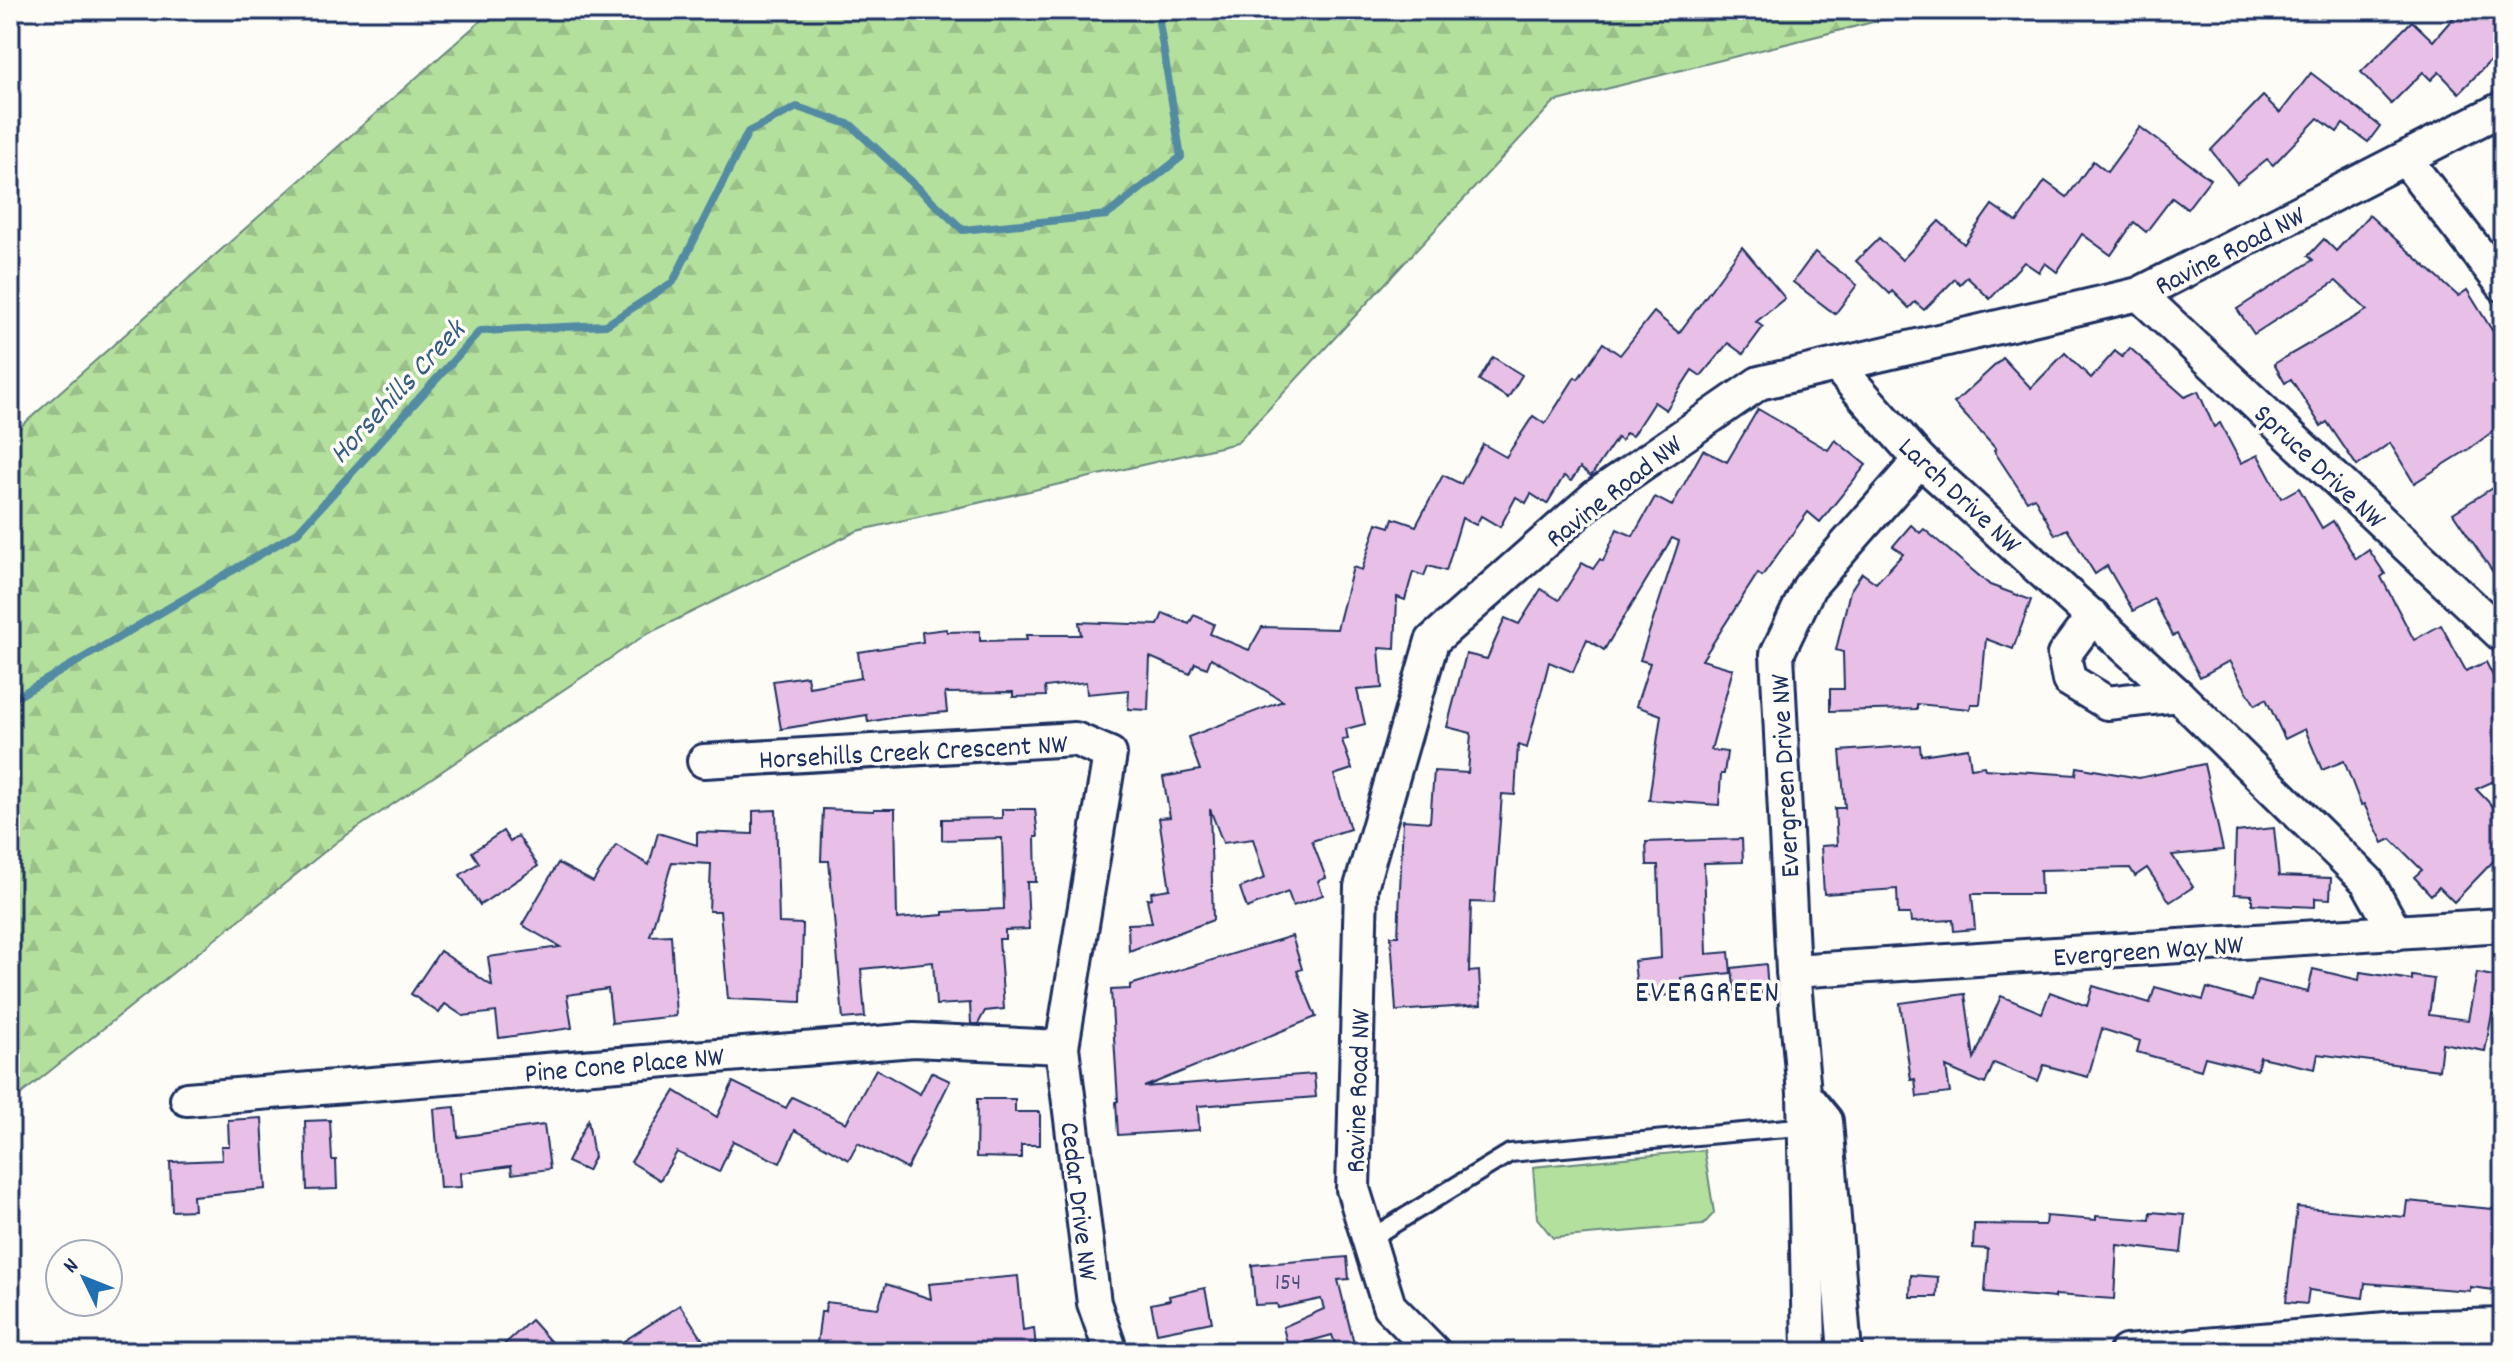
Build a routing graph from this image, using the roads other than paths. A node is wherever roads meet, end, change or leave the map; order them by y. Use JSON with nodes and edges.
{"nodes":[{"id":1,"x":2503,"y":108,"type":"edge"},
{"id":2,"x":2406,"y":160,"type":"junction"},
{"id":3,"x":2503,"y":285,"type":"edge"},
{"id":4,"x":2139,"y":294,"type":"junction"},
{"id":5,"x":1837,"y":366,"type":"junction"},
{"id":6,"x":1920,"y":460,"type":"junction"},
{"id":7,"x":2093,"y":616,"type":"junction"},
{"id":8,"x":2503,"y":636,"type":"edge"},
{"id":9,"x":2178,"y":695,"type":"junction"},
{"id":10,"x":704,"y":761,"type":"dead end"},
{"id":11,"x":2503,"y":925,"type":"edge"},
{"id":12,"x":2396,"y":933,"type":"junction"},
{"id":13,"x":1793,"y":971,"type":"junction"},
{"id":14,"x":1062,"y":1047,"type":"junction"},
{"id":15,"x":187,"y":1099,"type":"dead end"},
{"id":16,"x":1815,"y":1124,"type":"junction"},
{"id":17,"x":1369,"y":1239,"type":"junction"},
{"id":18,"x":2503,"y":1325,"type":"edge"},
{"id":19,"x":2415,"y":1340,"type":"edge"},
{"id":20,"x":1111,"y":1352,"type":"edge"},
{"id":21,"x":1434,"y":1352,"type":"edge"},
{"id":22,"x":1809,"y":1352,"type":"edge"},
{"id":23,"x":1845,"y":1352,"type":"edge"},
{"id":24,"x":2126,"y":1352,"type":"edge"}],
"edges":[{"from":1,"to":2,"type":"street","name":"Ravine Road NW"},
{"from":2,"to":3,"type":"street"},
{"from":2,"to":4,"type":"street","name":"Ravine Road NW"},
{"from":4,"to":5,"type":"street","name":"Ravine Road NW"},
{"from":4,"to":8,"type":"street","name":"Spruce Drive NW"},
{"from":5,"to":6,"type":"street","name":"Larch Drive NW"},
{"from":5,"to":17,"type":"street","name":"Ravine Road NW"},
{"from":6,"to":7,"type":"street","name":"Larch Drive NW"},
{"from":6,"to":13,"type":"street","name":"Evergreen Drive NW"},
{"from":7,"to":9,"type":"street","name":"Larch Drive NW"},
{"from":7,"to":9,"type":"street"},
{"from":9,"to":12,"type":"street","name":"Larch Drive NW"},
{"from":10,"to":14,"type":"street","name":"Horsehills Creek Crescent NW"},
{"from":11,"to":12,"type":"street","name":"Evergreen Way NW"},
{"from":12,"to":13,"type":"street","name":"Evergreen Way NW"},
{"from":13,"to":16,"type":"street","name":"Evergreen Drive NW"},
{"from":14,"to":15,"type":"street","name":"Pine Cone Place NW"},
{"from":14,"to":20,"type":"street","name":"Cedar Drive NW"},
{"from":16,"to":17,"type":"lane"},
{"from":16,"to":22,"type":"street","name":"Evergreen Drive NW"},
{"from":16,"to":23,"type":"street","name":"Evergreen Drive NW"},
{"from":17,"to":21,"type":"street","name":"Ravine Road NW"},
{"from":18,"to":19,"type":"street"},
{"from":19,"to":24,"type":"street"}]}
